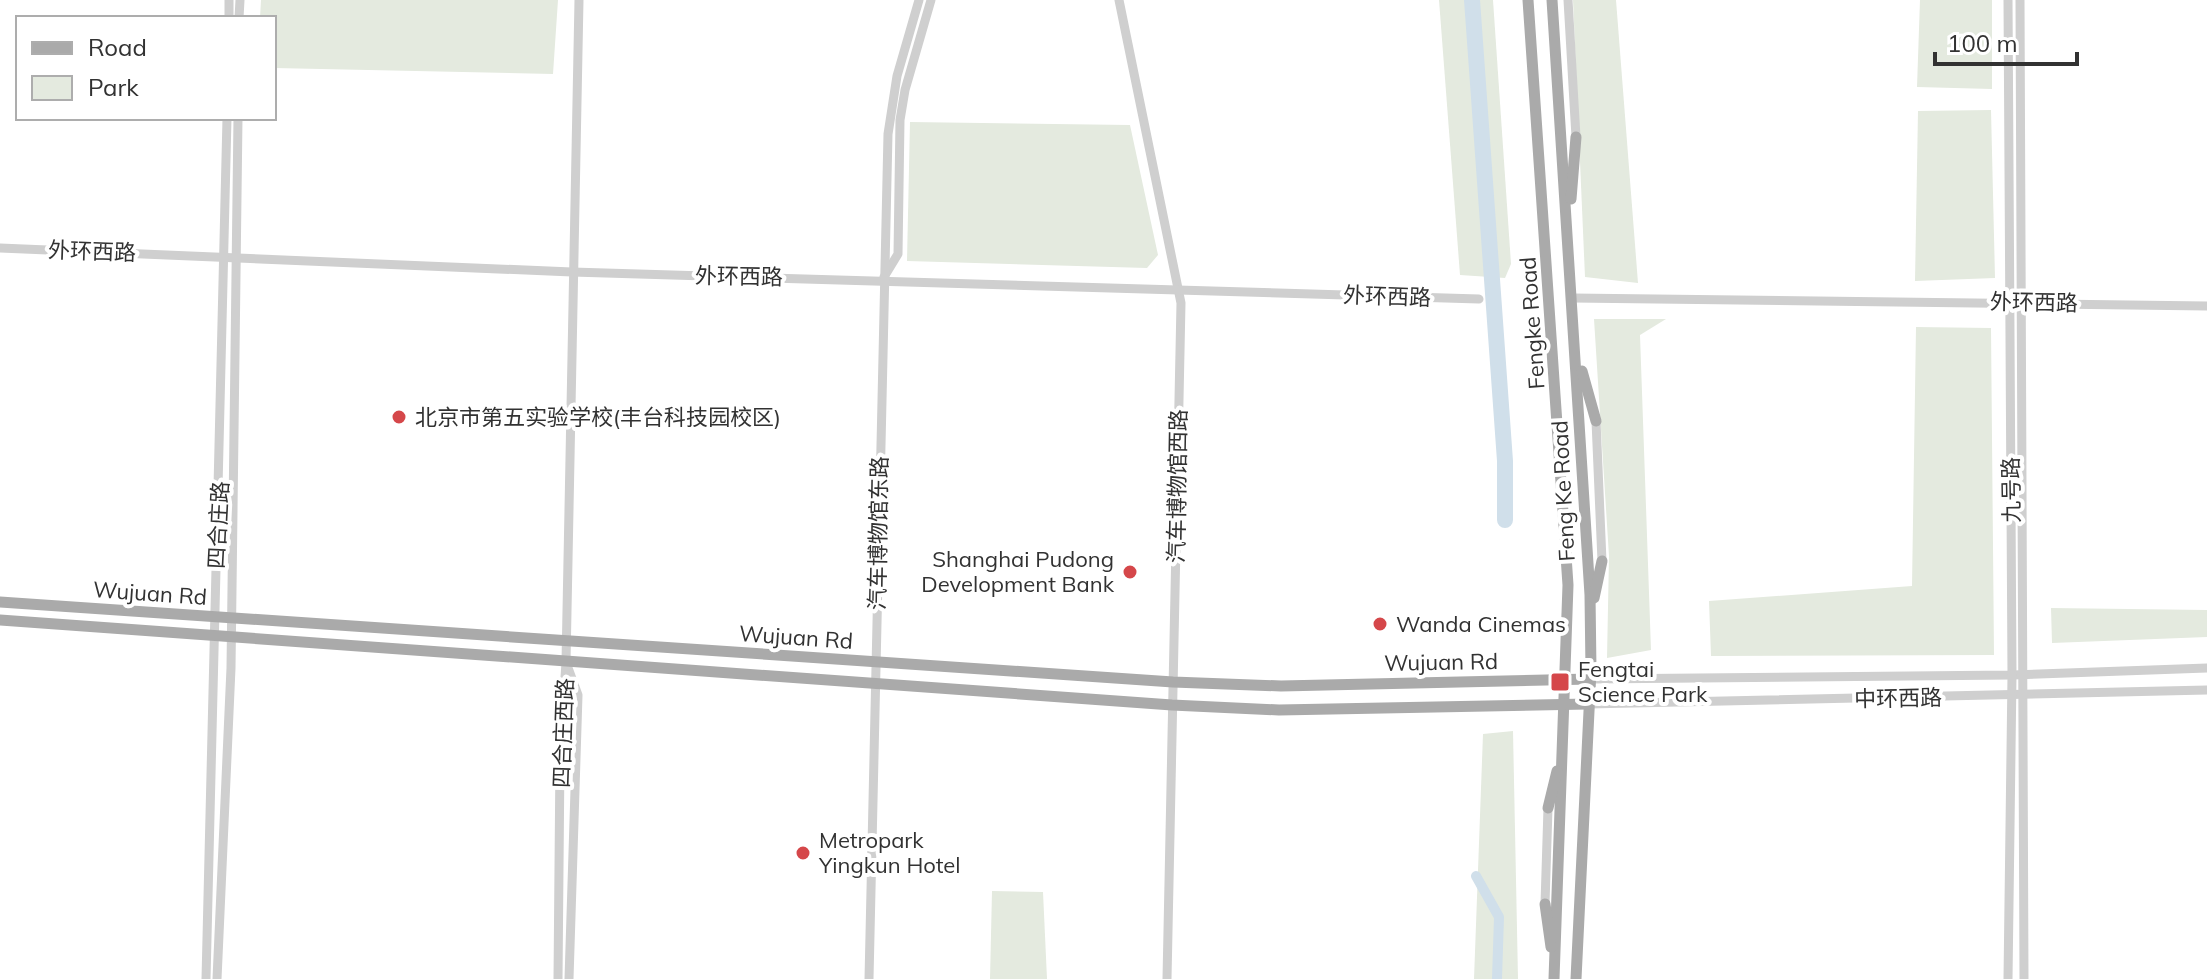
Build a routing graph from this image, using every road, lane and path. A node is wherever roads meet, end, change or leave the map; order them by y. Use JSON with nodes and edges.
{"nodes":[{"id":1,"x":579,"y":0,"type":"edge"},
{"id":2,"x":919,"y":0,"type":"edge"},
{"id":3,"x":931,"y":0,"type":"edge"},
{"id":4,"x":1119,"y":0,"type":"edge"},
{"id":5,"x":1528,"y":0,"type":"edge"},
{"id":6,"x":1552,"y":0,"type":"edge"},
{"id":7,"x":1568,"y":0,"type":"edge"},
{"id":8,"x":2008,"y":0,"type":"edge"},
{"id":9,"x":2020,"y":0,"type":"edge"},
{"id":10,"x":227,"y":120,"type":"edge"},
{"id":11,"x":238,"y":120,"type":"edge"},
{"id":12,"x":1576,"y":137,"type":"joint"},
{"id":13,"x":1568,"y":215,"type":"junction"},
{"id":14,"x":0,"y":248,"type":"edge"},
{"id":15,"x":231,"y":256,"type":"junction"},
{"id":16,"x":572,"y":272,"type":"junction"},
{"id":17,"x":883,"y":280,"type":"junction"},
{"id":18,"x":1178,"y":287,"type":"junction"},
{"id":19,"x":1573,"y":298,"type":"junction"},
{"id":20,"x":1479,"y":299,"type":"dead end"},
{"id":21,"x":2009,"y":301,"type":"junction"},
{"id":22,"x":2024,"y":302,"type":"junction"},
{"id":23,"x":2207,"y":306,"type":"edge"},
{"id":24,"x":1577,"y":355,"type":"junction"},
{"id":25,"x":1596,"y":421,"type":"joint"},
{"id":26,"x":1602,"y":561,"type":"joint"},
{"id":27,"x":0,"y":602,"type":"edge"},
{"id":28,"x":1590,"y":614,"type":"junction"},
{"id":29,"x":215,"y":618,"type":"junction"},
{"id":30,"x":0,"y":620,"type":"edge"},
{"id":31,"x":232,"y":620,"type":"junction"},
{"id":32,"x":215,"y":637,"type":"junction"},
{"id":33,"x":232,"y":638,"type":"junction"},
{"id":34,"x":566,"y":640,"type":"junction"},
{"id":35,"x":566,"y":662,"type":"junction"},
{"id":36,"x":875,"y":663,"type":"junction"},
{"id":37,"x":2207,"y":668,"type":"edge"},
{"id":38,"x":2025,"y":674,"type":"junction"},
{"id":39,"x":2012,"y":675,"type":"junction"},
{"id":40,"x":1590,"y":679,"type":"junction"},
{"id":41,"x":1565,"y":680,"type":"junction"},
{"id":42,"x":1173,"y":682,"type":"junction"},
{"id":43,"x":874,"y":684,"type":"junction"},
{"id":44,"x":2207,"y":690,"type":"edge"},
{"id":45,"x":2012,"y":696,"type":"junction"},
{"id":46,"x":2025,"y":696,"type":"junction"},
{"id":47,"x":1564,"y":704,"type":"junction"},
{"id":48,"x":1588,"y":704,"type":"junction"},
{"id":49,"x":1172,"y":705,"type":"junction"},
{"id":50,"x":1563,"y":755,"type":"junction"},
{"id":51,"x":1548,"y":808,"type":"joint"},
{"id":52,"x":1545,"y":904,"type":"joint"},
{"id":53,"x":1555,"y":956,"type":"junction"},
{"id":54,"x":206,"y":979,"type":"edge"},
{"id":55,"x":217,"y":979,"type":"edge"},
{"id":56,"x":558,"y":979,"type":"edge"},
{"id":57,"x":569,"y":979,"type":"edge"},
{"id":58,"x":869,"y":979,"type":"edge"},
{"id":59,"x":1167,"y":979,"type":"edge"},
{"id":60,"x":1554,"y":979,"type":"edge"},
{"id":61,"x":1576,"y":979,"type":"edge"},
{"id":62,"x":2008,"y":979,"type":"edge"},
{"id":63,"x":2024,"y":979,"type":"edge"}],
"edges":[{"from":1,"to":16,"type":"street"},
{"from":2,"to":17,"type":"street","name":"汽车博物馆东路"},
{"from":3,"to":17,"type":"street"},
{"from":4,"to":18,"type":"street","name":"汽车博物馆西路"},
{"from":5,"to":41,"type":"main road","name":"Fengke Road"},
{"from":6,"to":13,"type":"main road","name":"Feng Ke Road"},
{"from":7,"to":12,"type":"street"},
{"from":8,"to":21,"type":"street","name":"九号路"},
{"from":9,"to":22,"type":"street","name":"九号路"},
{"from":10,"to":15,"type":"street","name":"四合庄路"},
{"from":11,"to":15,"type":"street","name":"四合庄路"},
{"from":12,"to":13,"type":"main road"},
{"from":13,"to":19,"type":"main road","name":"Feng Ke Road"},
{"from":14,"to":15,"type":"street","name":"外环西路"},
{"from":15,"to":16,"type":"street","name":"外环西路"},
{"from":15,"to":29,"type":"street","name":"四合庄路"},
{"from":15,"to":31,"type":"street","name":"四合庄路"},
{"from":16,"to":17,"type":"street","name":"外环西路"},
{"from":16,"to":34,"type":"street"},
{"from":17,"to":18,"type":"street","name":"外环西路"},
{"from":17,"to":36,"type":"street","name":"汽车博物馆东路"},
{"from":18,"to":20,"type":"street","name":"外环西路"},
{"from":18,"to":42,"type":"street","name":"汽车博物馆西路"},
{"from":19,"to":21,"type":"street","name":"外环西路"},
{"from":19,"to":24,"type":"main road","name":"Feng Ke Road"},
{"from":21,"to":22,"type":"street","name":"外环西路"},
{"from":21,"to":39,"type":"street","name":"九号路"},
{"from":22,"to":23,"type":"street","name":"外环西路"},
{"from":22,"to":38,"type":"street","name":"九号路"},
{"from":24,"to":25,"type":"main road"},
{"from":24,"to":28,"type":"main road","name":"Feng Ke Road"},
{"from":25,"to":26,"type":"street"},
{"from":26,"to":28,"type":"main road"},
{"from":27,"to":29,"type":"main road","name":"Wujuan Rd"},
{"from":28,"to":40,"type":"main road","name":"Feng Ke Road"},
{"from":29,"to":31,"type":"main road","name":"Wujuan Rd"},
{"from":29,"to":32,"type":"street","name":"四合庄路"},
{"from":30,"to":32,"type":"main road","name":"Wujuan Rd"},
{"from":31,"to":33,"type":"street","name":"四合庄路"},
{"from":31,"to":34,"type":"main road","name":"Wujuan Rd"},
{"from":32,"to":33,"type":"main road","name":"Wujuan Rd"},
{"from":32,"to":54,"type":"street","name":"四合庄路"},
{"from":33,"to":35,"type":"main road","name":"Wujuan Rd"},
{"from":33,"to":55,"type":"street","name":"四合庄路"},
{"from":34,"to":35,"type":"street"},
{"from":34,"to":36,"type":"main road","name":"Wujuan Rd"},
{"from":35,"to":43,"type":"main road","name":"Wujuan Rd"},
{"from":35,"to":56,"type":"street","name":"四合庄西路"},
{"from":35,"to":57,"type":"street","name":"四合庄西路"},
{"from":36,"to":42,"type":"main road","name":"Wujuan Rd"},
{"from":36,"to":43,"type":"street","name":"汽车博物馆东路"},
{"from":37,"to":38,"type":"street","name":"中环西路"},
{"from":38,"to":39,"type":"street","name":"中环西路"},
{"from":38,"to":46,"type":"street","name":"九号路"},
{"from":39,"to":40,"type":"street","name":"中环西路"},
{"from":39,"to":45,"type":"street","name":"九号路"},
{"from":40,"to":41,"type":"main road","name":"Wujuan Rd"},
{"from":40,"to":48,"type":"main road","name":"Feng Ke Road"},
{"from":41,"to":42,"type":"main road","name":"Wujuan Rd"},
{"from":41,"to":47,"type":"main road","name":"Fengke Road"},
{"from":42,"to":49,"type":"street","name":"汽车博物馆西路"},
{"from":43,"to":49,"type":"main road","name":"Wujuan Rd"},
{"from":43,"to":58,"type":"street","name":"汽车博物馆东路"},
{"from":44,"to":46,"type":"street","name":"中环西路"},
{"from":45,"to":46,"type":"street","name":"中环西路"},
{"from":45,"to":48,"type":"street","name":"中环西路"},
{"from":45,"to":62,"type":"street","name":"九号路"},
{"from":46,"to":63,"type":"street","name":"九号路"},
{"from":47,"to":48,"type":"main road","name":"Wujuan Rd"},
{"from":47,"to":49,"type":"main road","name":"Wujuan Rd"},
{"from":47,"to":50,"type":"main road","name":"Fengke Road"},
{"from":48,"to":61,"type":"main road","name":"Feng Ke Road"},
{"from":49,"to":59,"type":"street","name":"汽车博物馆西路"},
{"from":50,"to":51,"type":"main road"},
{"from":50,"to":53,"type":"main road","name":"Fengke Road"},
{"from":51,"to":52,"type":"street"},
{"from":52,"to":53,"type":"main road"},
{"from":53,"to":60,"type":"main road","name":"Fengke Road"}]}
